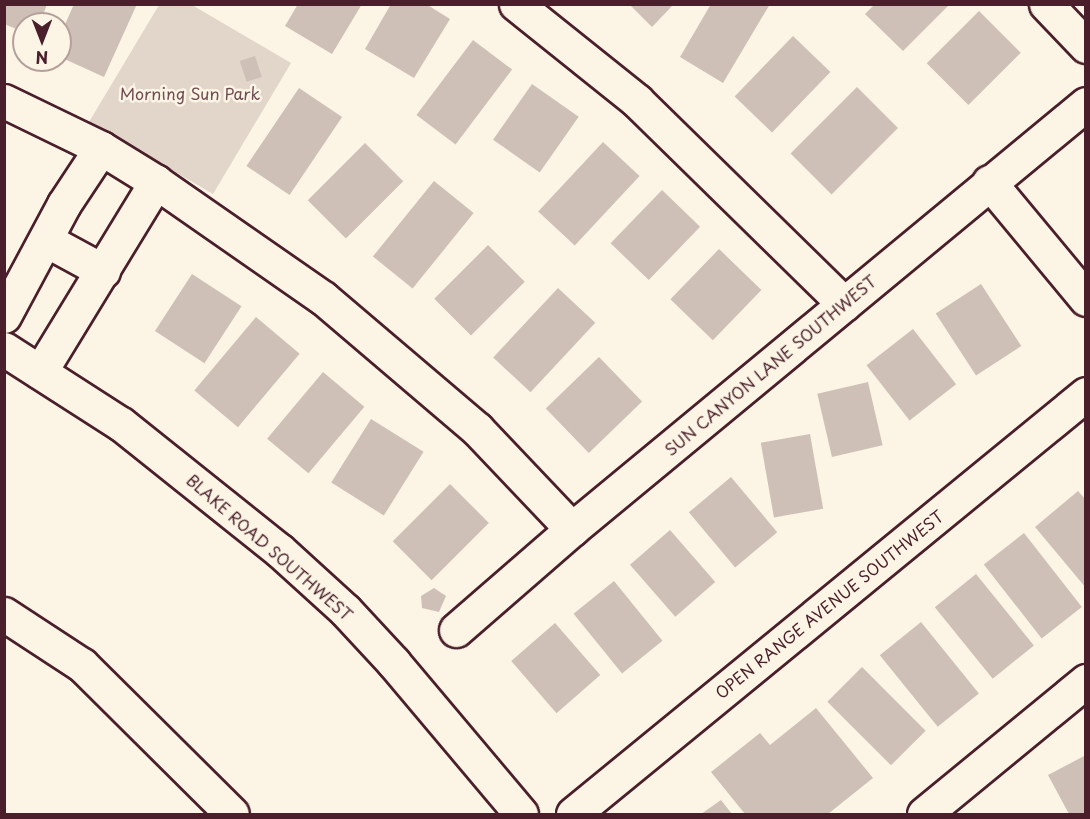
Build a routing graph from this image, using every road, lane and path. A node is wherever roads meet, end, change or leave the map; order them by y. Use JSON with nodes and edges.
{"nodes":[{"id":1,"x":516,"y":4,"type":"edge"},
{"id":2,"x":1046,"y":4,"type":"edge"},
{"id":3,"x":1086,"y":46,"type":"edge"},
{"id":4,"x":4,"y":101,"type":"edge"},
{"id":5,"x":1086,"y":104,"type":"edge"},
{"id":6,"x":101,"y":148,"type":"junction"},
{"id":7,"x":156,"y":182,"type":"junction"},
{"id":8,"x":989,"y":182,"type":"junction"},
{"id":9,"x":46,"y":240,"type":"junction"},
{"id":10,"x":103,"y":270,"type":"junction"},
{"id":11,"x":1086,"y":300,"type":"edge"},
{"id":12,"x":844,"y":304,"type":"junction"},
{"id":13,"x":4,"y":316,"type":"edge"},
{"id":14,"x":4,"y":349,"type":"edge"},
{"id":15,"x":40,"y":372,"type":"junction"},
{"id":16,"x":1086,"y":394,"type":"edge"},
{"id":17,"x":572,"y":528,"type":"junction"},
{"id":18,"x":4,"y":614,"type":"edge"},
{"id":19,"x":456,"y":630,"type":"dead end"},
{"id":20,"x":1086,"y":681,"type":"edge"},
{"id":21,"x":232,"y":814,"type":"edge"},
{"id":22,"x":521,"y":814,"type":"edge"},
{"id":23,"x":573,"y":814,"type":"edge"},
{"id":24,"x":924,"y":814,"type":"edge"}],
"edges":[{"from":1,"to":12,"type":"street"},
{"from":2,"to":3,"type":"street"},
{"from":4,"to":6,"type":"street"},
{"from":5,"to":8,"type":"street","name":"SUN CANYON LANE SOUTHWEST"},
{"from":6,"to":7,"type":"street"},
{"from":6,"to":9,"type":"street"},
{"from":7,"to":10,"type":"street"},
{"from":7,"to":17,"type":"street"},
{"from":8,"to":11,"type":"street"},
{"from":8,"to":12,"type":"street","name":"SUN CANYON LANE SOUTHWEST"},
{"from":9,"to":10,"type":"street"},
{"from":9,"to":13,"type":"street"},
{"from":10,"to":15,"type":"street"},
{"from":12,"to":17,"type":"street","name":"SUN CANYON LANE SOUTHWEST"},
{"from":14,"to":15,"type":"street","name":"BLAKE ROAD SOUTHWEST"},
{"from":15,"to":22,"type":"street","name":"BLAKE ROAD SOUTHWEST"},
{"from":16,"to":23,"type":"street","name":"OPEN RANGE AVENUE SOUTHWEST"},
{"from":17,"to":19,"type":"street","name":"SUN CANYON LANE SOUTHWEST"},
{"from":18,"to":21,"type":"street"},
{"from":20,"to":24,"type":"street"}]}
